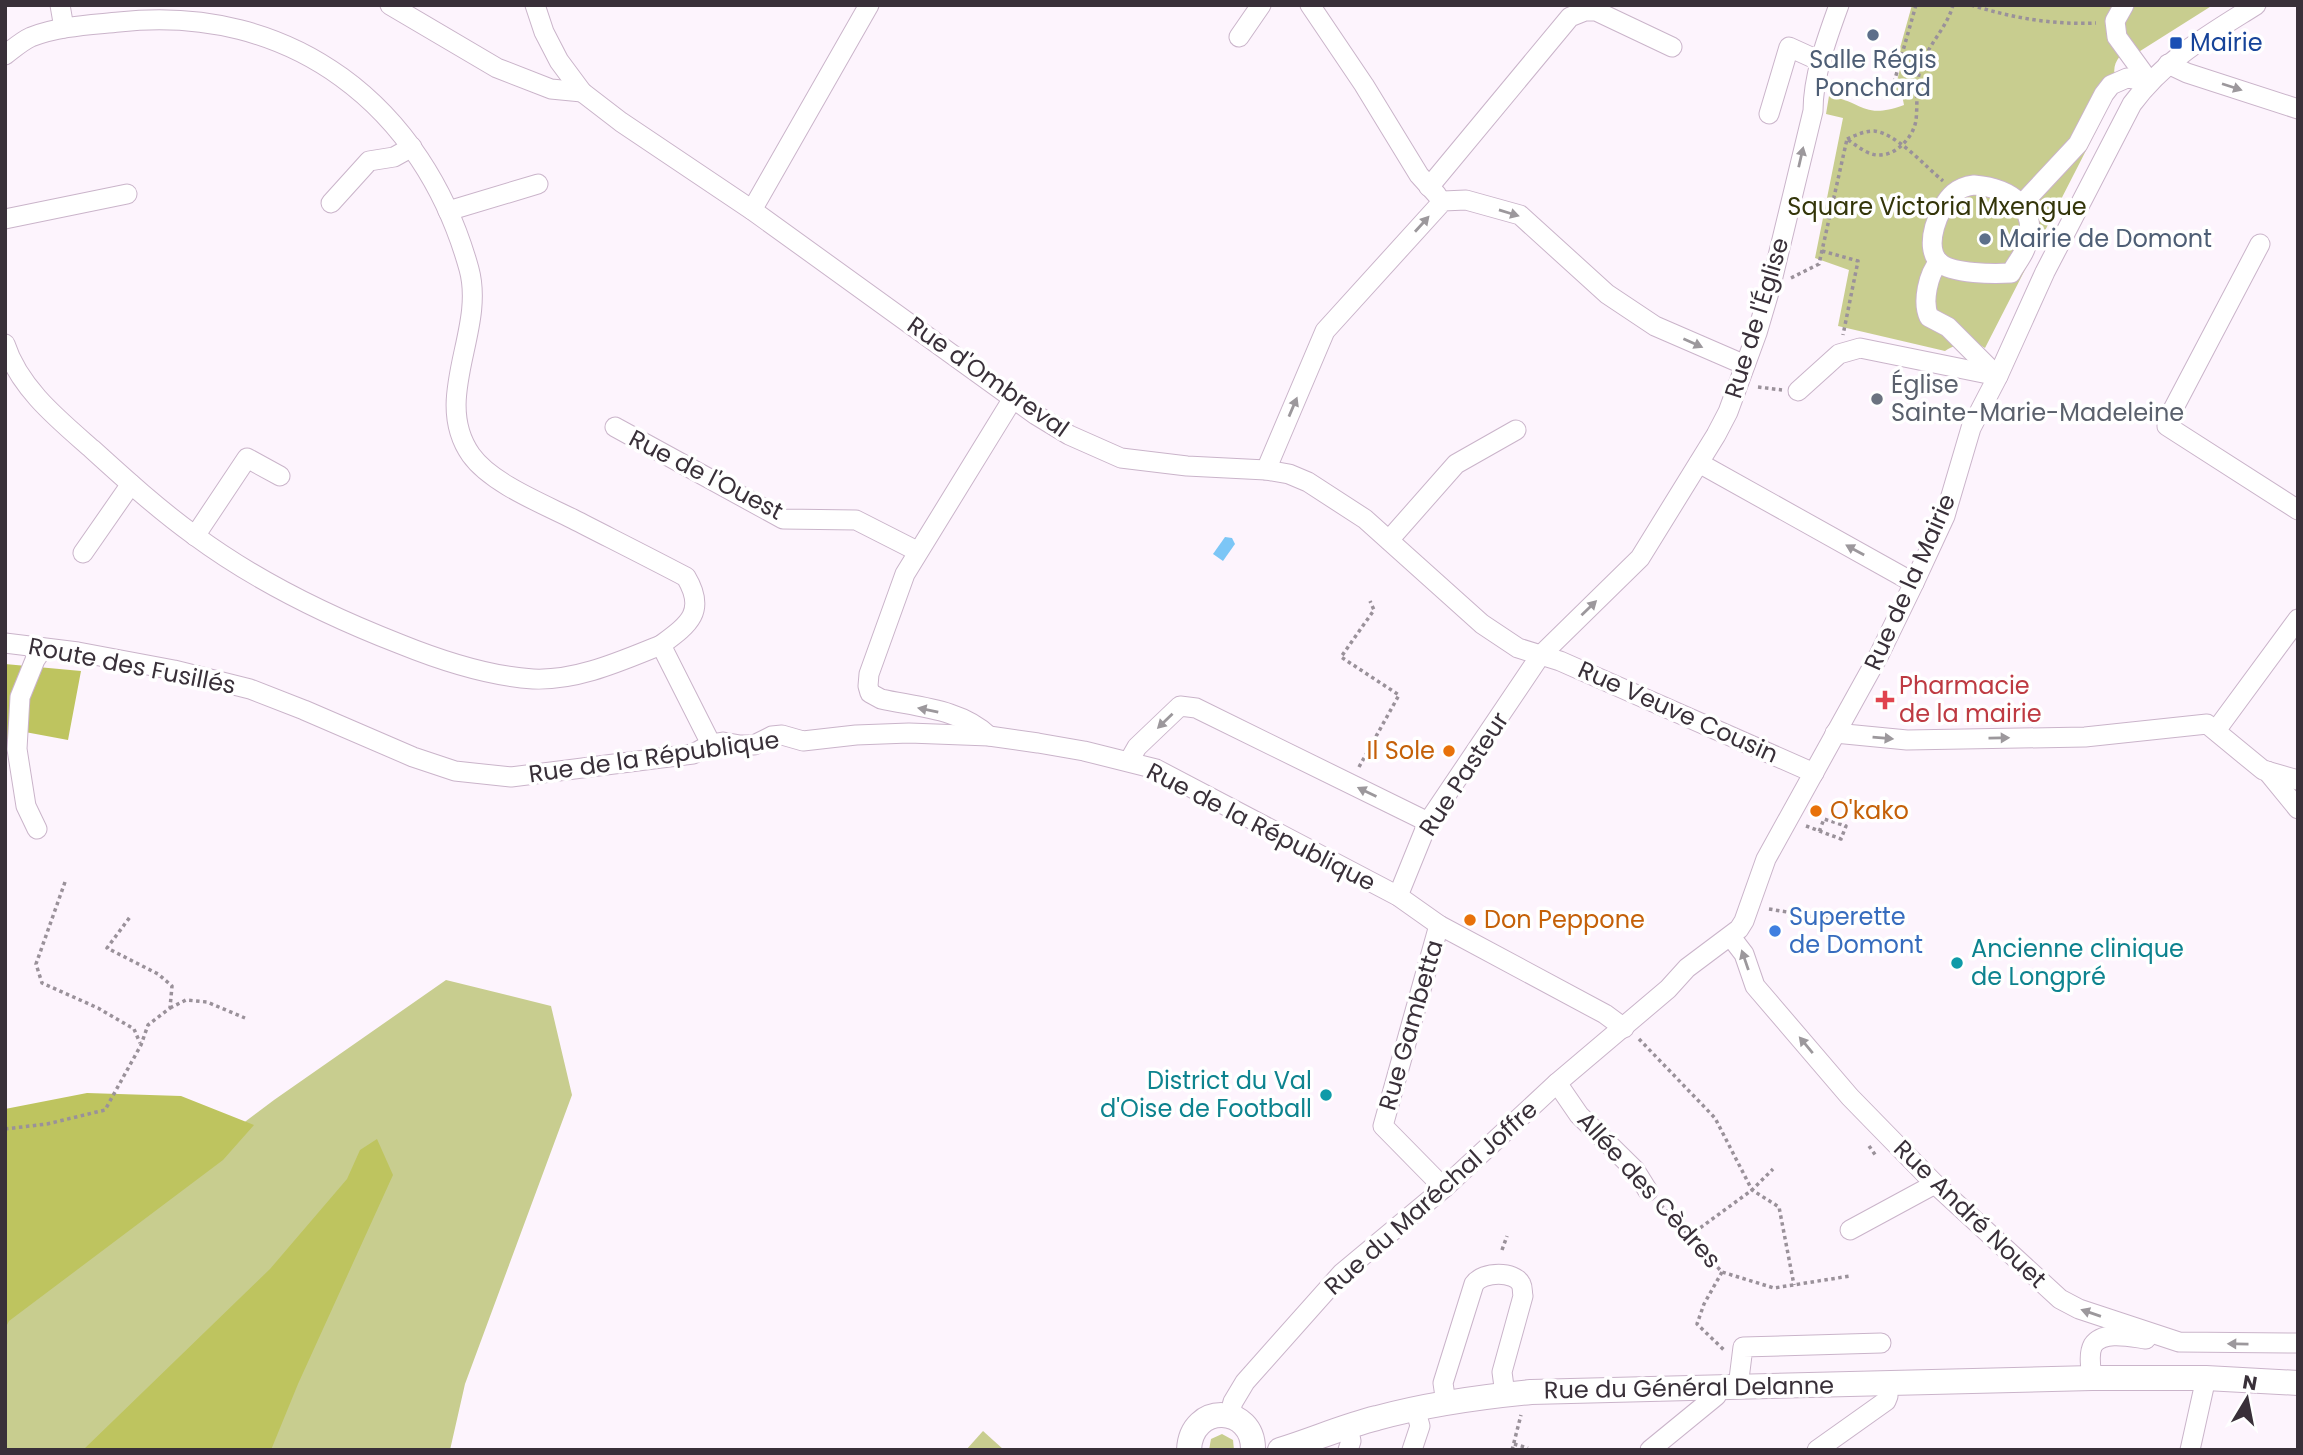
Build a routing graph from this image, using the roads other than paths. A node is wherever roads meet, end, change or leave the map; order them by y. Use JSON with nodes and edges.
{"nodes":[{"id":1,"x":60,"y":5,"type":"edge"},
{"id":2,"x":390,"y":5,"type":"edge"},
{"id":3,"x":535,"y":5,"type":"edge"},
{"id":4,"x":869,"y":5,"type":"edge"},
{"id":5,"x":1261,"y":5,"type":"edge"},
{"id":6,"x":1310,"y":5,"type":"edge"},
{"id":7,"x":1839,"y":5,"type":"edge"},
{"id":8,"x":2256,"y":5,"type":"edge"},
{"id":9,"x":2119,"y":13,"type":"edge"},
{"id":10,"x":64,"y":28,"type":"junction"},
{"id":11,"x":1239,"y":37,"type":"dead end"},
{"id":12,"x":1672,"y":47,"type":"dead end"},
{"id":13,"x":5,"y":55,"type":"edge"},
{"id":14,"x":1822,"y":62,"type":"junction"},
{"id":15,"x":2168,"y":64,"type":"junction"},
{"id":16,"x":2149,"y":81,"type":"junction"},
{"id":17,"x":582,"y":92,"type":"junction"},
{"id":18,"x":2298,"y":109,"type":"edge"},
{"id":19,"x":1769,"y":114,"type":"dead end"},
{"id":20,"x":412,"y":147,"type":"junction"},
{"id":21,"x":538,"y":184,"type":"dead end"},
{"id":22,"x":127,"y":194,"type":"dead end"},
{"id":23,"x":1436,"y":194,"type":"junction"},
{"id":24,"x":331,"y":204,"type":"dead end"},
{"id":25,"x":2022,"y":204,"type":"junction"},
{"id":26,"x":752,"y":210,"type":"junction"},
{"id":27,"x":448,"y":211,"type":"junction"},
{"id":28,"x":5,"y":219,"type":"edge"},
{"id":29,"x":2260,"y":244,"type":"dead end"},
{"id":30,"x":1939,"y":262,"type":"junction"},
{"id":31,"x":5,"y":344,"type":"edge"},
{"id":32,"x":1745,"y":365,"type":"junction"},
{"id":33,"x":1998,"y":376,"type":"junction"},
{"id":34,"x":1798,"y":391,"type":"dead end"},
{"id":35,"x":1012,"y":400,"type":"junction"},
{"id":36,"x":615,"y":427,"type":"dead end"},
{"id":37,"x":1516,"y":430,"type":"dead end"},
{"id":38,"x":1699,"y":463,"type":"junction"},
{"id":39,"x":1266,"y":470,"type":"junction"},
{"id":40,"x":280,"y":476,"type":"dead end"},
{"id":41,"x":131,"y":484,"type":"junction"},
{"id":42,"x":2298,"y":510,"type":"edge"},
{"id":43,"x":195,"y":536,"type":"junction"},
{"id":44,"x":1389,"y":540,"type":"junction"},
{"id":45,"x":917,"y":551,"type":"junction"},
{"id":46,"x":83,"y":552,"type":"dead end"},
{"id":47,"x":1914,"y":583,"type":"junction"},
{"id":48,"x":2298,"y":620,"type":"edge"},
{"id":49,"x":5,"y":643,"type":"edge"},
{"id":50,"x":661,"y":645,"type":"junction"},
{"id":51,"x":43,"y":648,"type":"junction"},
{"id":52,"x":1540,"y":656,"type":"junction"},
{"id":53,"x":2217,"y":729,"type":"junction"},
{"id":54,"x":1835,"y":733,"type":"junction"},
{"id":55,"x":989,"y":737,"type":"junction"},
{"id":56,"x":711,"y":744,"type":"junction"},
{"id":57,"x":413,"y":757,"type":"joint"},
{"id":58,"x":1129,"y":761,"type":"junction"},
{"id":59,"x":2267,"y":771,"type":"junction"},
{"id":60,"x":1814,"y":773,"type":"junction"},
{"id":61,"x":2298,"y":780,"type":"edge"},
{"id":62,"x":2298,"y":809,"type":"edge"},
{"id":63,"x":1428,"y":822,"type":"junction"},
{"id":64,"x":37,"y":829,"type":"dead end"},
{"id":65,"x":1398,"y":897,"type":"junction"},
{"id":66,"x":1439,"y":925,"type":"junction"},
{"id":67,"x":1731,"y":937,"type":"junction"},
{"id":68,"x":1631,"y":1033,"type":"junction"},
{"id":69,"x":1557,"y":1083,"type":"junction"},
{"id":70,"x":1935,"y":1184,"type":"junction"},
{"id":71,"x":1444,"y":1188,"type":"junction"},
{"id":72,"x":1648,"y":1191,"type":"road end"},
{"id":73,"x":1850,"y":1230,"type":"dead end"},
{"id":74,"x":2179,"y":1342,"type":"junction"},
{"id":75,"x":1881,"y":1343,"type":"dead end"},
{"id":76,"x":2298,"y":1343,"type":"edge"},
{"id":77,"x":2092,"y":1378,"type":"junction"},
{"id":78,"x":2206,"y":1378,"type":"junction"},
{"id":79,"x":1732,"y":1381,"type":"junction"},
{"id":80,"x":1888,"y":1383,"type":"junction"},
{"id":81,"x":2298,"y":1385,"type":"edge"},
{"id":82,"x":1514,"y":1394,"type":"junction"},
{"id":83,"x":1446,"y":1403,"type":"junction"},
{"id":84,"x":1415,"y":1408,"type":"junction"},
{"id":85,"x":1229,"y":1416,"type":"junction"},
{"id":86,"x":1348,"y":1438,"type":"edge"},
{"id":87,"x":1252,"y":1441,"type":"edge"},
{"id":88,"x":1287,"y":1448,"type":"edge"},
{"id":89,"x":1189,"y":1449,"type":"edge"},
{"id":90,"x":1412,"y":1450,"type":"edge"},
{"id":91,"x":1650,"y":1450,"type":"edge"},
{"id":92,"x":1816,"y":1450,"type":"edge"},
{"id":93,"x":2190,"y":1450,"type":"edge"}],
"edges":[{"from":1,"to":10,"type":"street"},
{"from":2,"to":17,"type":"street"},
{"from":3,"to":17,"type":"street","name":"Rue d'Ombreval"},
{"from":4,"to":26,"type":"street"},
{"from":5,"to":11,"type":"street"},
{"from":6,"to":23,"type":"street"},
{"from":7,"to":14,"type":"street","name":"Rue de l'Église"},
{"from":8,"to":15,"type":"street","name":"Rue de la Mairie"},
{"from":9,"to":16,"type":"street"},
{"from":10,"to":13,"type":"street"},
{"from":10,"to":20,"type":"street"},
{"from":12,"to":23,"type":"street"},
{"from":14,"to":19,"type":"street"},
{"from":32,"to":14,"type":"street","name":"Rue de l'Église","one_way":true},
{"from":15,"to":16,"type":"street","name":"Rue de la Mairie"},
{"from":15,"to":18,"type":"street","one_way":true},
{"from":16,"to":25,"type":"street"},
{"from":16,"to":33,"type":"street","name":"Rue de la Mairie"},
{"from":17,"to":26,"type":"street","name":"Rue d'Ombreval"},
{"from":20,"to":24,"type":"street"},
{"from":20,"to":27,"type":"street"},
{"from":21,"to":27,"type":"street"},
{"from":22,"to":28,"type":"street"},
{"from":23,"to":32,"type":"street","one_way":true},
{"from":39,"to":23,"type":"street","one_way":true},
{"from":25,"to":30,"type":"street"},
{"from":25,"to":30,"type":"street"},
{"from":26,"to":35,"type":"street","name":"Rue d'Ombreval"},
{"from":27,"to":50,"type":"street"},
{"from":29,"to":42,"type":"street"},
{"from":30,"to":33,"type":"street"},
{"from":31,"to":41,"type":"street"},
{"from":32,"to":38,"type":"street","name":"Rue de l'Église"},
{"from":33,"to":34,"type":"street"},
{"from":33,"to":47,"type":"street","name":"Rue de la Mairie"},
{"from":35,"to":39,"type":"street","name":"Rue d'Ombreval"},
{"from":35,"to":45,"type":"street"},
{"from":36,"to":45,"type":"street","name":"Rue de l'Ouest"},
{"from":37,"to":44,"type":"street"},
{"from":47,"to":38,"type":"street","one_way":true},
{"from":52,"to":38,"type":"street","name":"Rue de l'Église","one_way":true},
{"from":39,"to":44,"type":"street","name":"Rue d'Ombreval"},
{"from":40,"to":43,"type":"street"},
{"from":41,"to":43,"type":"street"},
{"from":41,"to":46,"type":"street"},
{"from":43,"to":50,"type":"street"},
{"from":44,"to":52,"type":"street","name":"Rue d'Ombreval"},
{"from":55,"to":45,"type":"street","one_way":true},
{"from":47,"to":54,"type":"street","name":"Rue de la Mairie"},
{"from":48,"to":53,"type":"street"},
{"from":49,"to":51,"type":"street","name":"Route des Fusillés"},
{"from":50,"to":56,"type":"street"},
{"from":51,"to":57,"type":"street","name":"Route des Fusillés"},
{"from":51,"to":64,"type":"street"},
{"from":52,"to":60,"type":"street","name":"Rue Veuve Cousin"},
{"from":52,"to":63,"type":"street","name":"Rue Pasteur"},
{"from":54,"to":53,"type":"street","one_way":true},
{"from":53,"to":59,"type":"street"},
{"from":54,"to":60,"type":"street","name":"Rue de la Mairie"},
{"from":55,"to":56,"type":"street","name":"Rue de la République"},
{"from":55,"to":58,"type":"street","name":"Rue de la République"},
{"from":56,"to":57,"type":"street","name":"Rue de la République"},
{"from":63,"to":58,"type":"street","one_way":true},
{"from":58,"to":65,"type":"street","name":"Rue de la République"},
{"from":59,"to":61,"type":"street"},
{"from":59,"to":62,"type":"street"},
{"from":60,"to":67,"type":"street","name":"Rue de la Mairie"},
{"from":63,"to":65,"type":"street","name":"Rue Pasteur"},
{"from":65,"to":66,"type":"street","name":"Rue de la République"},
{"from":66,"to":68,"type":"street","name":"Rue de la République"},
{"from":66,"to":71,"type":"street","name":"Rue Gambetta"},
{"from":67,"to":68,"type":"street","name":"Rue de la Mairie"},
{"from":70,"to":67,"type":"street","name":"Rue André Nouet","one_way":true},
{"from":68,"to":69,"type":"street","name":"Rue du Maréchal Joffre"},
{"from":69,"to":71,"type":"street","name":"Rue du Maréchal Joffre"},
{"from":69,"to":72,"type":"street","name":"Allée des Cèdres"},
{"from":70,"to":73,"type":"street"},
{"from":74,"to":70,"type":"street","name":"Rue André Nouet","one_way":true},
{"from":71,"to":85,"type":"street","name":"Rue du Maréchal Joffre"},
{"from":76,"to":74,"type":"street","name":"Rue André Nouet","one_way":true},
{"from":74,"to":77,"type":"street"},
{"from":75,"to":79,"type":"street"},
{"from":77,"to":78,"type":"main road","name":"Rue du Général Delanne"},
{"from":77,"to":80,"type":"main road","name":"Rue du Général Delanne"},
{"from":78,"to":81,"type":"main road","name":"Rue du Général Delanne"},
{"from":78,"to":93,"type":"street"},
{"from":79,"to":80,"type":"main road","name":"Rue du Général Delanne"},
{"from":79,"to":82,"type":"main road","name":"Rue du Général Delanne"},
{"from":79,"to":91,"type":"street"},
{"from":80,"to":92,"type":"street"},
{"from":82,"to":83,"type":"main road","name":"Rue du Général Delanne"},
{"from":82,"to":83,"type":"street"},
{"from":83,"to":84,"type":"main road","name":"Rue du Général Delanne"},
{"from":84,"to":86,"type":"main road","name":"Rue du Général Delanne"},
{"from":84,"to":90,"type":"street"},
{"from":85,"to":87,"type":"main road","name":"Rue du Général Delanne"},
{"from":85,"to":89,"type":"main road"},
{"from":86,"to":88,"type":"main road","name":"Rue du Général Delanne"},
{"from":87,"to":88,"type":"main road","name":"Rue du Général Delanne"}]}
